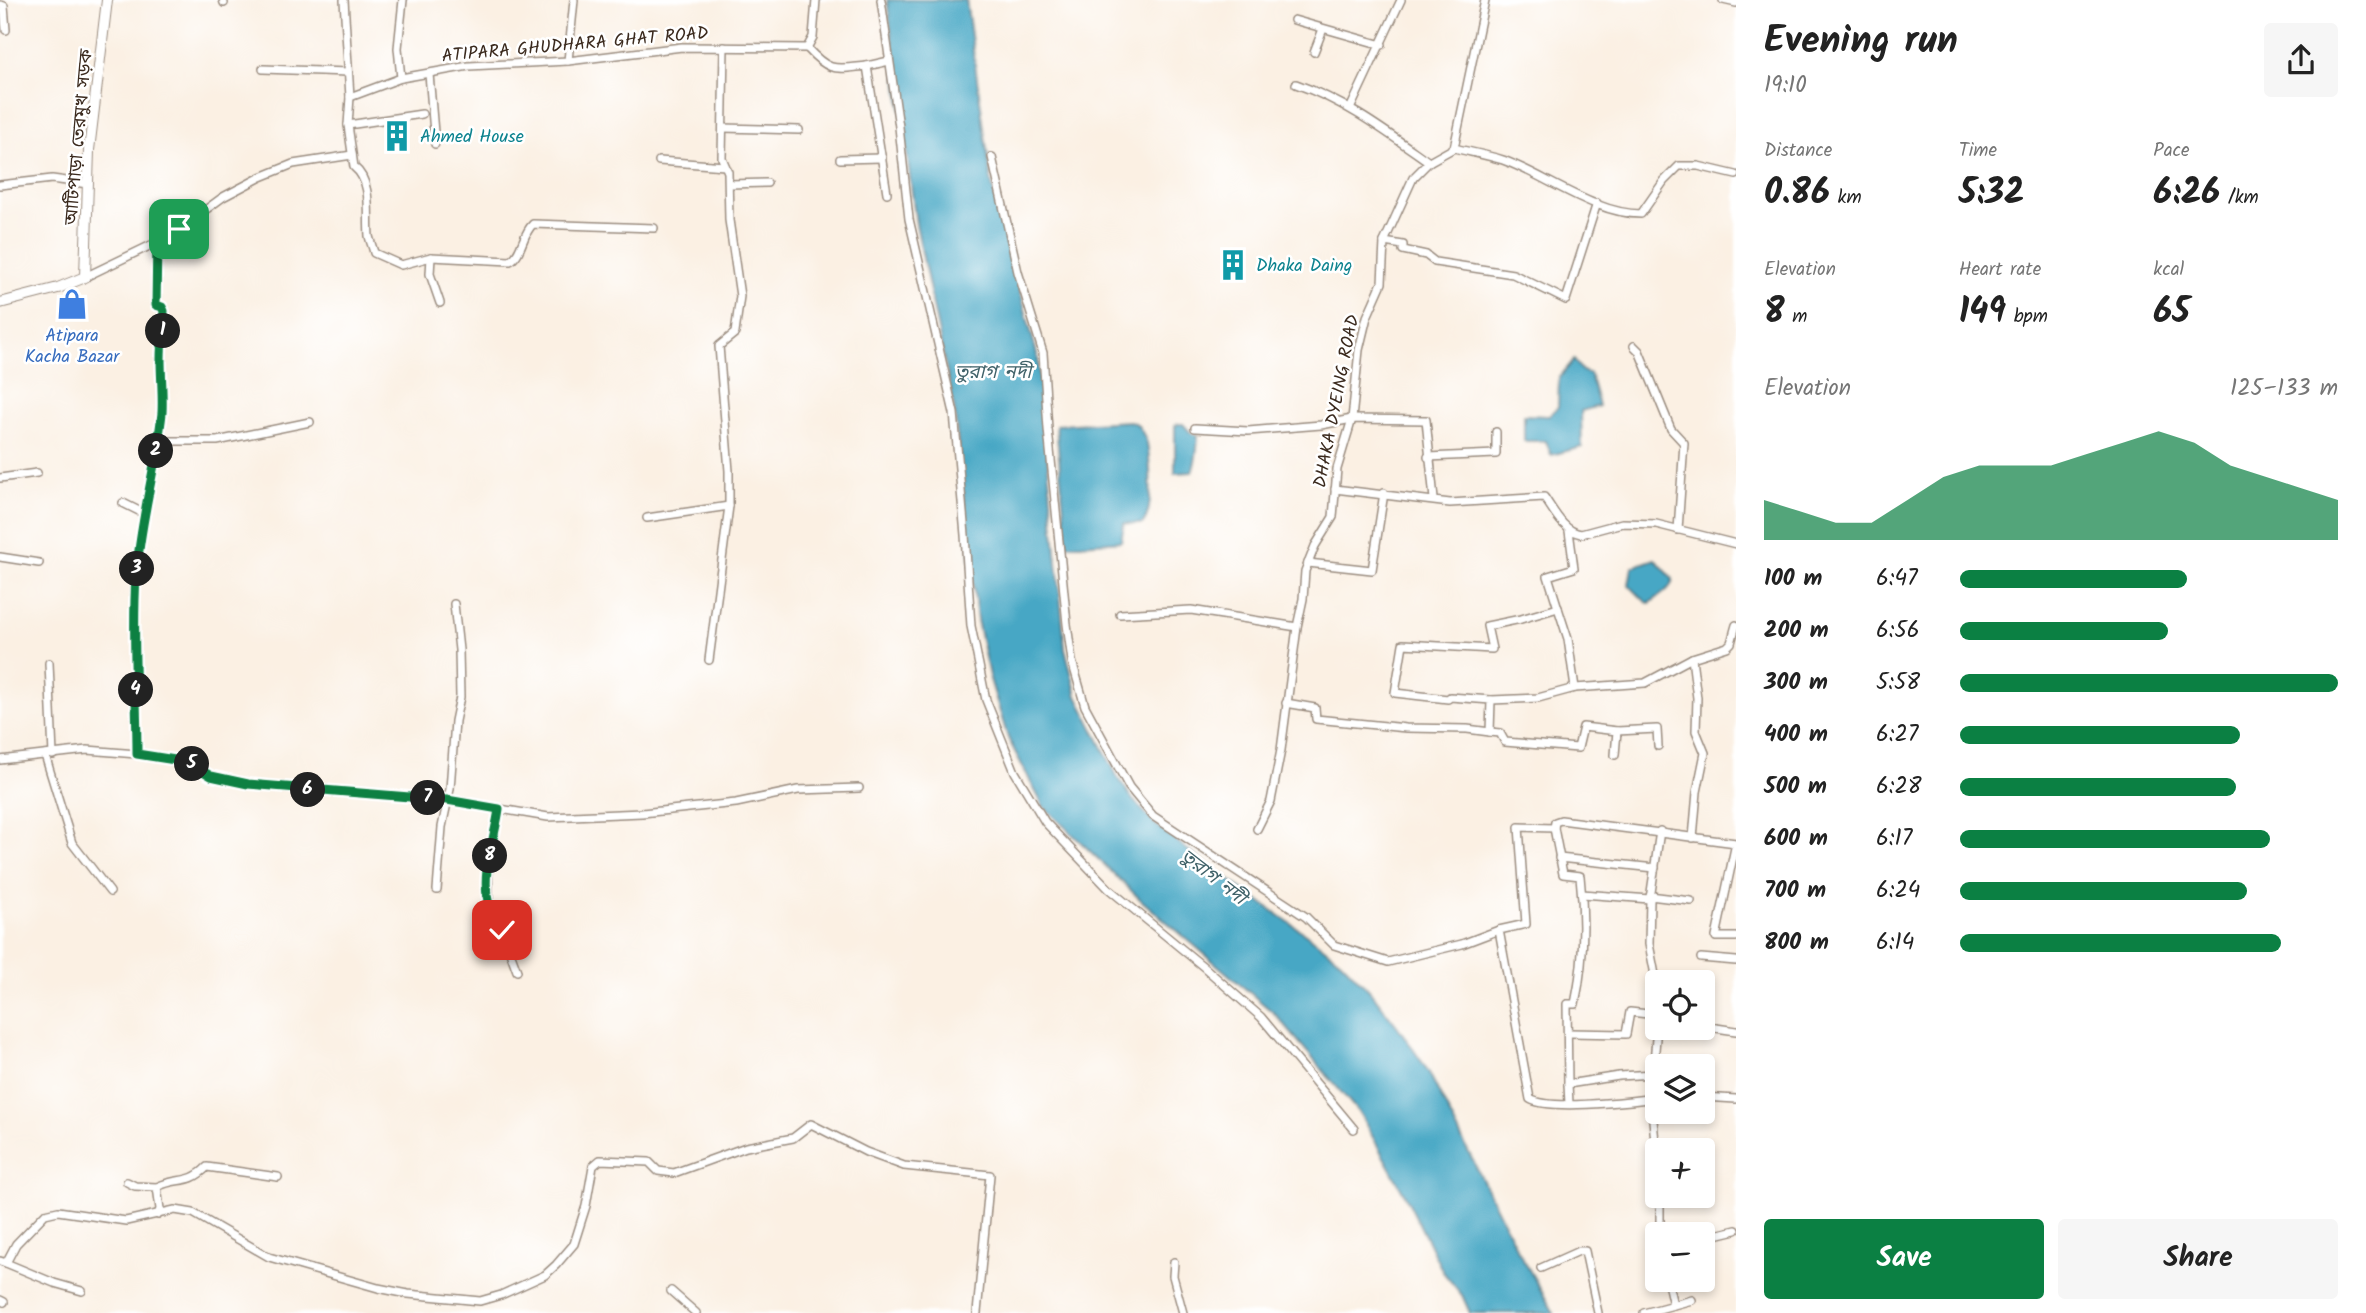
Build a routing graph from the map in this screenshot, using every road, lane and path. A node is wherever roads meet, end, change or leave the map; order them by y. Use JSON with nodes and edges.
{"nodes":[{"id":1,"x":107,"y":0,"type":"edge"},
{"id":2,"x":344,"y":0,"type":"edge"},
{"id":3,"x":403,"y":0,"type":"edge"},
{"id":4,"x":574,"y":0,"type":"edge"},
{"id":5,"x":816,"y":0,"type":"edge"},
{"id":6,"x":881,"y":0,"type":"edge"},
{"id":7,"x":1401,"y":0,"type":"edge"},
{"id":8,"x":1485,"y":0,"type":"edge"},
{"id":9,"x":1723,"y":0,"type":"edge"},
{"id":10,"x":1736,"y":3,"type":"edge"},
{"id":11,"x":0,"y":5,"type":"edge"},
{"id":12,"x":1294,"y":20,"type":"dead end"},
{"id":13,"x":1323,"y":29,"type":"junction"},
{"id":14,"x":6,"y":30,"type":"dead end"},
{"id":15,"x":1382,"y":45,"type":"junction"},
{"id":16,"x":724,"y":47,"type":"junction"},
{"id":17,"x":807,"y":48,"type":"junction"},
{"id":18,"x":1314,"y":52,"type":"dead end"},
{"id":19,"x":568,"y":61,"type":"junction"},
{"id":20,"x":889,"y":61,"type":"junction"},
{"id":21,"x":867,"y":66,"type":"junction"},
{"id":22,"x":263,"y":69,"type":"dead end"},
{"id":23,"x":348,"y":72,"type":"junction"},
{"id":24,"x":429,"y":74,"type":"junction"},
{"id":25,"x":401,"y":78,"type":"junction"},
{"id":26,"x":1296,"y":84,"type":"dead end"},
{"id":27,"x":350,"y":97,"type":"junction"},
{"id":28,"x":1351,"y":107,"type":"junction"},
{"id":29,"x":422,"y":114,"type":"dead end"},
{"id":30,"x":348,"y":125,"type":"junction"},
{"id":31,"x":723,"y":128,"type":"junction"},
{"id":32,"x":799,"y":130,"type":"dead end"},
{"id":33,"x":435,"y":144,"type":"dead end"},
{"id":34,"x":1454,"y":148,"type":"junction"},
{"id":35,"x":352,"y":155,"type":"junction"},
{"id":36,"x":992,"y":157,"type":"dead end"},
{"id":37,"x":881,"y":158,"type":"junction"},
{"id":38,"x":840,"y":159,"type":"dead end"},
{"id":39,"x":659,"y":161,"type":"dead end"},
{"id":40,"x":1429,"y":162,"type":"junction"},
{"id":41,"x":725,"y":166,"type":"junction"},
{"id":42,"x":1736,"y":175,"type":"edge"},
{"id":43,"x":767,"y":183,"type":"dead end"},
{"id":44,"x":88,"y":184,"type":"junction"},
{"id":45,"x":729,"y":184,"type":"junction"},
{"id":46,"x":0,"y":185,"type":"edge"},
{"id":47,"x":887,"y":193,"type":"dead end"},
{"id":48,"x":1597,"y":203,"type":"junction"},
{"id":49,"x":654,"y":228,"type":"dead end"},
{"id":50,"x":157,"y":242,"type":"junction"},
{"id":51,"x":1384,"y":242,"type":"junction"},
{"id":52,"x":431,"y":257,"type":"junction"},
{"id":53,"x":85,"y":277,"type":"junction"},
{"id":54,"x":0,"y":303,"type":"edge"},
{"id":55,"x":440,"y":303,"type":"dead end"},
{"id":56,"x":1634,"y":346,"type":"dead end"},
{"id":57,"x":1352,"y":419,"type":"junction"},
{"id":58,"x":310,"y":422,"type":"dead end"},
{"id":59,"x":1195,"y":428,"type":"dead end"},
{"id":60,"x":1496,"y":432,"type":"dead end"},
{"id":61,"x":157,"y":441,"type":"junction"},
{"id":62,"x":1428,"y":457,"type":"junction"},
{"id":63,"x":37,"y":473,"type":"dead end"},
{"id":64,"x":0,"y":478,"type":"edge"},
{"id":65,"x":1335,"y":489,"type":"junction"},
{"id":66,"x":1384,"y":494,"type":"junction"},
{"id":67,"x":1434,"y":499,"type":"junction"},
{"id":68,"x":123,"y":503,"type":"dead end"},
{"id":69,"x":729,"y":506,"type":"junction"},
{"id":70,"x":145,"y":514,"type":"junction"},
{"id":71,"x":647,"y":518,"type":"dead end"},
{"id":72,"x":1678,"y":530,"type":"junction"},
{"id":73,"x":1569,"y":531,"type":"junction"},
{"id":74,"x":1736,"y":544,"type":"edge"},
{"id":75,"x":0,"y":557,"type":"edge"},
{"id":76,"x":39,"y":563,"type":"dead end"},
{"id":77,"x":1308,"y":563,"type":"junction"},
{"id":78,"x":454,"y":604,"type":"dead end"},
{"id":79,"x":1558,"y":608,"type":"junction"},
{"id":80,"x":1120,"y":614,"type":"dead end"},
{"id":81,"x":1736,"y":625,"type":"edge"},
{"id":82,"x":1297,"y":626,"type":"junction"},
{"id":83,"x":1692,"y":658,"type":"junction"},
{"id":84,"x":709,"y":660,"type":"dead end"},
{"id":85,"x":49,"y":663,"type":"dead end"},
{"id":86,"x":1575,"y":688,"type":"junction"},
{"id":87,"x":1491,"y":700,"type":"junction"},
{"id":88,"x":1286,"y":704,"type":"junction"},
{"id":89,"x":1617,"y":731,"type":"junction"},
{"id":90,"x":1490,"y":732,"type":"junction"},
{"id":91,"x":1658,"y":746,"type":"dead end"},
{"id":92,"x":137,"y":754,"type":"junction"},
{"id":93,"x":49,"y":755,"type":"junction"},
{"id":94,"x":1615,"y":755,"type":"dead end"},
{"id":95,"x":0,"y":760,"type":"edge"},
{"id":96,"x":859,"y":788,"type":"dead end"},
{"id":97,"x":447,"y":800,"type":"junction"},
{"id":98,"x":499,"y":809,"type":"junction"},
{"id":99,"x":1553,"y":828,"type":"junction"},
{"id":100,"x":1258,"y":829,"type":"dead end"},
{"id":101,"x":1660,"y":831,"type":"junction"},
{"id":102,"x":1693,"y":838,"type":"junction"},
{"id":103,"x":1559,"y":858,"type":"junction"},
{"id":104,"x":1654,"y":868,"type":"junction"},
{"id":105,"x":437,"y":890,"type":"dead end"},
{"id":106,"x":110,"y":892,"type":"dead end"},
{"id":107,"x":1582,"y":894,"type":"junction"},
{"id":108,"x":1650,"y":897,"type":"junction"},
{"id":109,"x":1691,"y":901,"type":"dead end"},
{"id":110,"x":1499,"y":930,"type":"junction"},
{"id":111,"x":1736,"y":937,"type":"edge"},
{"id":112,"x":1701,"y":958,"type":"dead end"},
{"id":113,"x":1736,"y":961,"type":"edge"},
{"id":114,"x":1654,"y":970,"type":"edge"},
{"id":115,"x":517,"y":971,"type":"dead end"},
{"id":116,"x":1645,"y":1013,"type":"edge"},
{"id":117,"x":1715,"y":1028,"type":"edge"},
{"id":118,"x":1736,"y":1031,"type":"edge"},
{"id":119,"x":1569,"y":1033,"type":"junction"},
{"id":120,"x":1645,"y":1075,"type":"edge"},
{"id":121,"x":1568,"y":1084,"type":"junction"},
{"id":122,"x":1715,"y":1098,"type":"edge"},
{"id":123,"x":1645,"y":1099,"type":"edge"},
{"id":124,"x":1736,"y":1099,"type":"edge"},
{"id":125,"x":1569,"y":1104,"type":"junction"},
{"id":126,"x":1354,"y":1129,"type":"dead end"},
{"id":127,"x":278,"y":1177,"type":"dead end"},
{"id":128,"x":127,"y":1182,"type":"dead end"},
{"id":129,"x":157,"y":1187,"type":"junction"},
{"id":130,"x":158,"y":1215,"type":"junction"},
{"id":131,"x":1736,"y":1230,"type":"edge"},
{"id":132,"x":1715,"y":1235,"type":"edge"},
{"id":133,"x":3,"y":1262,"type":"edge"},
{"id":134,"x":1174,"y":1262,"type":"dead end"},
{"id":135,"x":1541,"y":1268,"type":"dead end"},
{"id":136,"x":82,"y":1291,"type":"dead end"},
{"id":137,"x":671,"y":1291,"type":"dead end"},
{"id":138,"x":1670,"y":1292,"type":"edge"},
{"id":139,"x":1692,"y":1300,"type":"dead end"},
{"id":140,"x":1673,"y":1305,"type":"junction"},
{"id":141,"x":696,"y":1313,"type":"edge"},
{"id":142,"x":977,"y":1313,"type":"edge"},
{"id":143,"x":1183,"y":1313,"type":"edge"},
{"id":144,"x":1598,"y":1313,"type":"edge"},
{"id":145,"x":1644,"y":1313,"type":"edge"}],
"edges":[{"from":1,"to":44,"type":"main road","name":"আটিপাড়া তেরমুখ সড়ক"},
{"from":2,"to":23,"type":"street"},
{"from":3,"to":25,"type":"street"},
{"from":4,"to":19,"type":"street"},
{"from":5,"to":17,"type":"street"},
{"from":6,"to":20,"type":"street"},
{"from":7,"to":15,"type":"street"},
{"from":8,"to":34,"type":"street"},
{"from":9,"to":10,"type":"street"},
{"from":11,"to":14,"type":"street"},
{"from":12,"to":13,"type":"street"},
{"from":13,"to":15,"type":"street"},
{"from":13,"to":18,"type":"street"},
{"from":15,"to":28,"type":"street"},
{"from":16,"to":17,"type":"street","name":"ATIPARA GHUDHARA GHAT ROAD"},
{"from":16,"to":19,"type":"street","name":"ATIPARA GHUDHARA GHAT ROAD"},
{"from":16,"to":31,"type":"street"},
{"from":17,"to":21,"type":"street"},
{"from":19,"to":24,"type":"street","name":"ATIPARA GHUDHARA GHAT ROAD"},
{"from":20,"to":21,"type":"street"},
{"from":20,"to":126,"type":"street"},
{"from":21,"to":37,"type":"street"},
{"from":22,"to":23,"type":"street"},
{"from":23,"to":27,"type":"street"},
{"from":24,"to":25,"type":"street","name":"ATIPARA GHUDHARA GHAT ROAD"},
{"from":24,"to":33,"type":"street"},
{"from":25,"to":27,"type":"street","name":"ATIPARA GHUDHARA GHAT ROAD"},
{"from":26,"to":28,"type":"street"},
{"from":27,"to":30,"type":"street"},
{"from":28,"to":40,"type":"street"},
{"from":29,"to":30,"type":"street"},
{"from":30,"to":35,"type":"street"},
{"from":31,"to":32,"type":"street"},
{"from":31,"to":41,"type":"street"},
{"from":34,"to":40,"type":"street","name":"DHAKA DYEING ROAD"},
{"from":34,"to":48,"type":"street"},
{"from":35,"to":50,"type":"street"},
{"from":35,"to":52,"type":"street"},
{"from":36,"to":110,"type":"street"},
{"from":37,"to":38,"type":"street"},
{"from":37,"to":47,"type":"street"},
{"from":39,"to":41,"type":"street"},
{"from":40,"to":51,"type":"street","name":"DHAKA DYEING ROAD"},
{"from":41,"to":45,"type":"street"},
{"from":42,"to":48,"type":"street"},
{"from":43,"to":45,"type":"street"},
{"from":44,"to":46,"type":"street"},
{"from":44,"to":53,"type":"main road","name":"আটিপাড়া তেরমুখ সড়ক"},
{"from":45,"to":69,"type":"street"},
{"from":48,"to":51,"type":"street"},
{"from":49,"to":52,"type":"street"},
{"from":50,"to":53,"type":"street"},
{"from":50,"to":61,"type":"street"},
{"from":51,"to":57,"type":"street","name":"DHAKA DYEING ROAD"},
{"from":52,"to":55,"type":"street"},
{"from":53,"to":54,"type":"main road"},
{"from":56,"to":72,"type":"street"},
{"from":57,"to":59,"type":"street"},
{"from":57,"to":62,"type":"street"},
{"from":57,"to":65,"type":"street","name":"DHAKA DYEING ROAD"},
{"from":58,"to":61,"type":"street"},
{"from":60,"to":62,"type":"street"},
{"from":61,"to":70,"type":"street"},
{"from":62,"to":67,"type":"street"},
{"from":63,"to":64,"type":"street"},
{"from":65,"to":66,"type":"street"},
{"from":65,"to":77,"type":"street","name":"DHAKA DYEING ROAD"},
{"from":66,"to":67,"type":"street"},
{"from":66,"to":77,"type":"street"},
{"from":67,"to":73,"type":"street"},
{"from":68,"to":70,"type":"street"},
{"from":69,"to":71,"type":"street"},
{"from":69,"to":84,"type":"street"},
{"from":70,"to":92,"type":"street"},
{"from":72,"to":73,"type":"street"},
{"from":72,"to":74,"type":"street"},
{"from":73,"to":79,"type":"street"},
{"from":75,"to":76,"type":"street"},
{"from":77,"to":82,"type":"street","name":"DHAKA DYEING ROAD"},
{"from":78,"to":97,"type":"street"},
{"from":79,"to":86,"type":"street"},
{"from":79,"to":87,"type":"street"},
{"from":80,"to":82,"type":"street"},
{"from":81,"to":83,"type":"street"},
{"from":82,"to":88,"type":"street","name":"DHAKA DYEING ROAD"},
{"from":83,"to":86,"type":"street"},
{"from":83,"to":102,"type":"street"},
{"from":85,"to":93,"type":"street"},
{"from":86,"to":87,"type":"street"},
{"from":87,"to":90,"type":"street"},
{"from":88,"to":90,"type":"street"},
{"from":88,"to":100,"type":"street","name":"DHAKA DYEING ROAD"},
{"from":89,"to":90,"type":"street"},
{"from":89,"to":91,"type":"street"},
{"from":89,"to":94,"type":"street"},
{"from":92,"to":93,"type":"street"},
{"from":92,"to":97,"type":"street"},
{"from":93,"to":95,"type":"street"},
{"from":93,"to":106,"type":"street"},
{"from":96,"to":98,"type":"street"},
{"from":97,"to":98,"type":"street"},
{"from":97,"to":105,"type":"street"},
{"from":98,"to":115,"type":"street"},
{"from":99,"to":101,"type":"street"},
{"from":99,"to":103,"type":"street"},
{"from":99,"to":110,"type":"street"},
{"from":101,"to":102,"type":"street"},
{"from":101,"to":104,"type":"street"},
{"from":102,"to":111,"type":"street"},
{"from":103,"to":104,"type":"street"},
{"from":103,"to":107,"type":"street"},
{"from":104,"to":108,"type":"street"},
{"from":107,"to":108,"type":"street"},
{"from":107,"to":119,"type":"street"},
{"from":108,"to":109,"type":"street"},
{"from":108,"to":114,"type":"street"},
{"from":110,"to":125,"type":"street"},
{"from":112,"to":113,"type":"street"},
{"from":116,"to":119,"type":"street"},
{"from":117,"to":118,"type":"street"},
{"from":119,"to":121,"type":"street"},
{"from":120,"to":121,"type":"street"},
{"from":121,"to":125,"type":"street"},
{"from":122,"to":124,"type":"street"},
{"from":123,"to":125,"type":"street"},
{"from":127,"to":129,"type":"street"},
{"from":128,"to":129,"type":"street"},
{"from":129,"to":130,"type":"street"},
{"from":130,"to":133,"type":"street"},
{"from":130,"to":142,"type":"street"},
{"from":131,"to":132,"type":"street"},
{"from":133,"to":136,"type":"street"},
{"from":134,"to":143,"type":"street"},
{"from":135,"to":144,"type":"street"},
{"from":137,"to":141,"type":"street"},
{"from":138,"to":140,"type":"street"},
{"from":139,"to":140,"type":"street"},
{"from":140,"to":145,"type":"street"}]}
